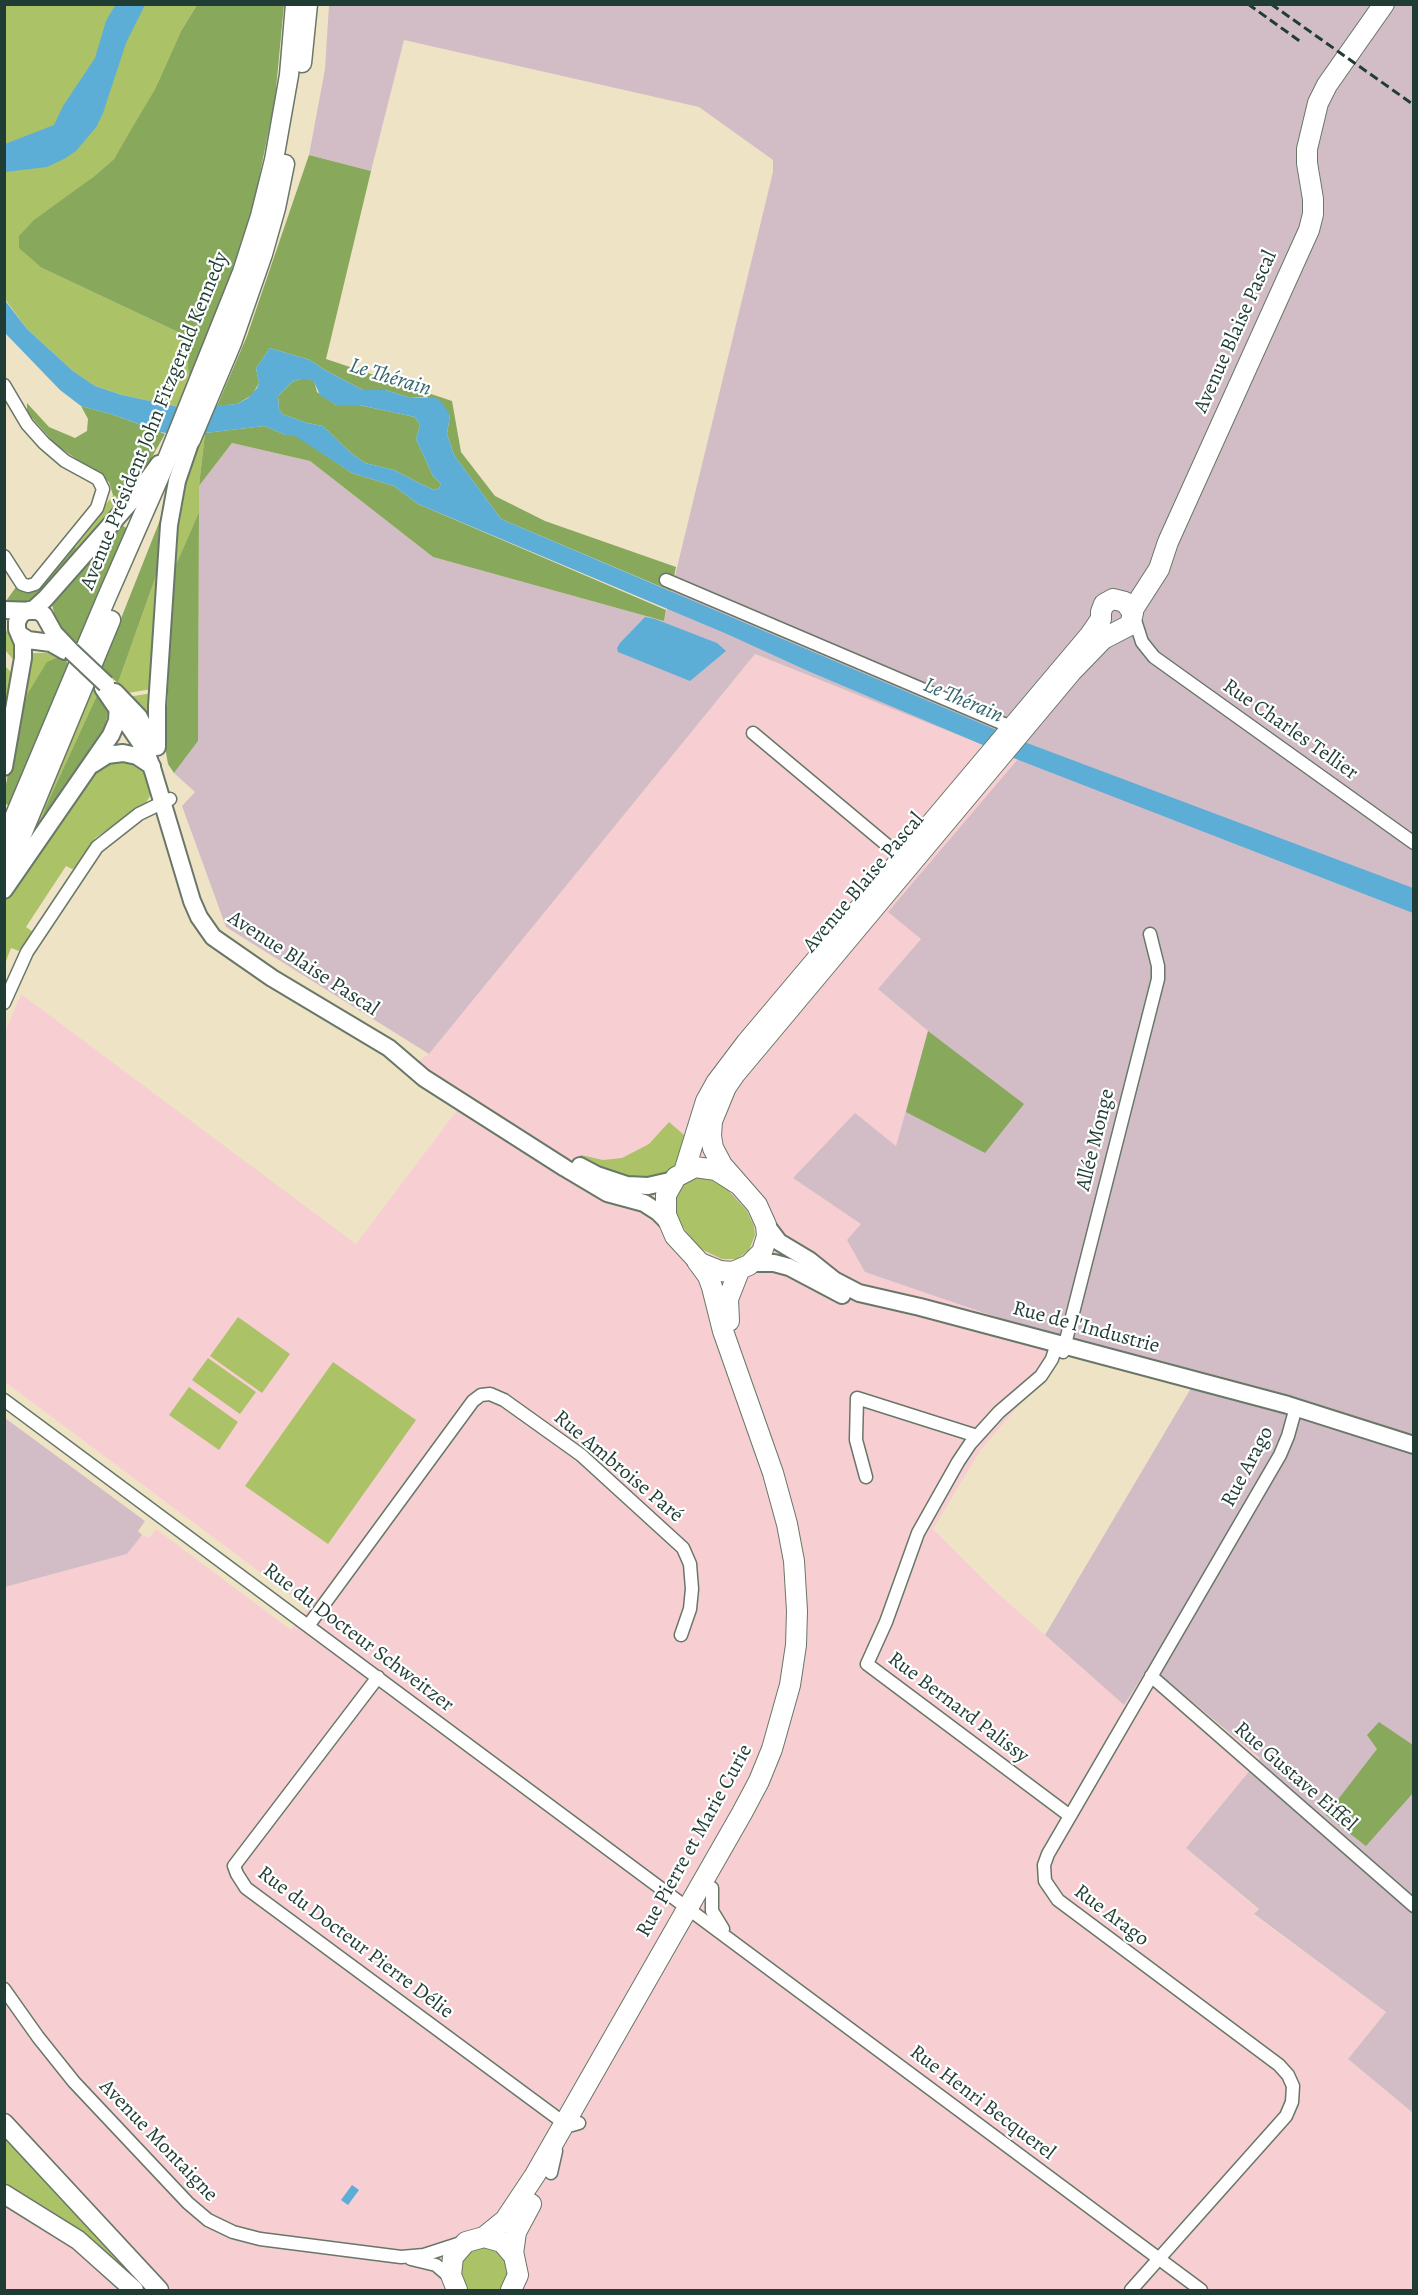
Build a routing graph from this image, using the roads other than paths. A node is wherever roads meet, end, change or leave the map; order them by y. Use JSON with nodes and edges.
{"nodes":[{"id":1,"x":296,"y":4,"type":"edge"},
{"id":2,"x":308,"y":4,"type":"edge"},
{"id":3,"x":1384,"y":4,"type":"edge"},
{"id":4,"x":1396,"y":4,"type":"edge"},
{"id":5,"x":1309,"y":135,"type":"junction"},
{"id":6,"x":4,"y":385,"type":"edge"},
{"id":7,"x":198,"y":405,"type":"junction"},
{"id":8,"x":183,"y":440,"type":"junction"},
{"id":9,"x":4,"y":556,"type":"edge"},
{"id":10,"x":666,"y":580,"type":"dead end"},
{"id":11,"x":1128,"y":609,"type":"junction"},
{"id":12,"x":4,"y":610,"type":"edge"},
{"id":13,"x":36,"y":613,"type":"junction"},
{"id":14,"x":1110,"y":628,"type":"junction"},
{"id":15,"x":20,"y":631,"type":"edge"},
{"id":16,"x":1146,"y":648,"type":"junction"},
{"id":17,"x":70,"y":653,"type":"junction"},
{"id":18,"x":113,"y":697,"type":"junction"},
{"id":19,"x":157,"y":706,"type":"junction"},
{"id":20,"x":141,"y":719,"type":"junction"},
{"id":21,"x":1015,"y":731,"type":"junction"},
{"id":22,"x":753,"y":733,"type":"dead end"},
{"id":23,"x":155,"y":764,"type":"junction"},
{"id":24,"x":4,"y":767,"type":"edge"},
{"id":25,"x":90,"y":767,"type":"junction"},
{"id":26,"x":166,"y":800,"type":"junction"},
{"id":27,"x":4,"y":841,"type":"edge"},
{"id":28,"x":1413,"y":843,"type":"edge"},
{"id":29,"x":906,"y":861,"type":"junction"},
{"id":30,"x":4,"y":878,"type":"edge"},
{"id":31,"x":4,"y":890,"type":"edge"},
{"id":32,"x":1150,"y":934,"type":"dead end"},
{"id":33,"x":4,"y":1003,"type":"edge"},
{"id":34,"x":679,"y":1176,"type":"junction"},
{"id":35,"x":738,"y":1184,"type":"junction"},
{"id":36,"x":667,"y":1221,"type":"junction"},
{"id":37,"x":766,"y":1225,"type":"junction"},
{"id":38,"x":693,"y":1257,"type":"junction"},
{"id":39,"x":745,"y":1267,"type":"junction"},
{"id":40,"x":1059,"y":1350,"type":"junction"},
{"id":41,"x":4,"y":1401,"type":"edge"},
{"id":42,"x":1295,"y":1411,"type":"junction"},
{"id":43,"x":977,"y":1436,"type":"junction"},
{"id":44,"x":1413,"y":1444,"type":"edge"},
{"id":45,"x":866,"y":1477,"type":"dead end"},
{"id":46,"x":308,"y":1626,"type":"junction"},
{"id":47,"x":681,"y":1635,"type":"dead end"},
{"id":48,"x":1151,"y":1676,"type":"junction"},
{"id":49,"x":378,"y":1677,"type":"junction"},
{"id":50,"x":1070,"y":1816,"type":"junction"},
{"id":51,"x":712,"y":1888,"type":"junction"},
{"id":52,"x":1413,"y":1906,"type":"edge"},
{"id":53,"x":692,"y":1911,"type":"junction"},
{"id":54,"x":740,"y":1947,"type":"junction"},
{"id":55,"x":4,"y":1989,"type":"edge"},
{"id":56,"x":4,"y":2123,"type":"edge"},
{"id":57,"x":571,"y":2123,"type":"junction"},
{"id":58,"x":4,"y":2194,"type":"edge"},
{"id":59,"x":476,"y":2239,"type":"junction"},
{"id":60,"x":401,"y":2257,"type":"junction"},
{"id":61,"x":1159,"y":2259,"type":"junction"},
{"id":62,"x":515,"y":2263,"type":"junction"},
{"id":63,"x":454,"y":2287,"type":"edge"},
{"id":64,"x":134,"y":2290,"type":"edge"},
{"id":65,"x":159,"y":2290,"type":"edge"},
{"id":66,"x":511,"y":2290,"type":"edge"},
{"id":67,"x":524,"y":2290,"type":"edge"},
{"id":68,"x":1131,"y":2290,"type":"edge"},
{"id":69,"x":1201,"y":2290,"type":"edge"}],
"edges":[{"from":1,"to":7,"type":"main road","name":"Avenue Président John Fitzgerald Kennedy"},
{"from":2,"to":7,"type":"main road","name":"Avenue Président John Fitzgerald Kennedy"},
{"from":3,"to":5,"type":"main road","name":"Avenue Blaise Pascal"},
{"from":4,"to":5,"type":"main road","name":"Avenue Blaise Pascal"},
{"from":5,"to":11,"type":"main road","name":"Avenue Blaise Pascal"},
{"from":6,"to":9,"type":"street"},
{"from":7,"to":8,"type":"main road","name":"Avenue Président John Fitzgerald Kennedy"},
{"from":8,"to":13,"type":"street"},
{"from":8,"to":19,"type":"street"},
{"from":8,"to":27,"type":"main road","name":"Avenue Président John Fitzgerald Kennedy"},
{"from":8,"to":30,"type":"main road","name":"Avenue Président John Fitzgerald Kennedy"},
{"from":10,"to":21,"type":"street"},
{"from":11,"to":14,"type":"main road","name":"Avenue Blaise Pascal"},
{"from":11,"to":14,"type":"main road","name":"Avenue Blaise Pascal"},
{"from":11,"to":16,"type":"street","name":"Rue Charles Tellier"},
{"from":12,"to":13,"type":"street"},
{"from":13,"to":15,"type":"street"},
{"from":13,"to":15,"type":"street"},
{"from":13,"to":17,"type":"street","name":"Avenue Blaise Pascal"},
{"from":14,"to":16,"type":"street","name":"Rue Charles Tellier"},
{"from":14,"to":21,"type":"main road","name":"Avenue Blaise Pascal"},
{"from":15,"to":17,"type":"street","name":"Avenue Blaise Pascal"},
{"from":15,"to":24,"type":"street"},
{"from":16,"to":28,"type":"street","name":"Rue Charles Tellier"},
{"from":17,"to":18,"type":"street","name":"Avenue Blaise Pascal","bridge":true},
{"from":18,"to":20,"type":"street"},
{"from":18,"to":23,"type":"street","name":"Avenue Blaise Pascal"},
{"from":18,"to":25,"type":"street"},
{"from":19,"to":20,"type":"street"},
{"from":19,"to":23,"type":"street"},
{"from":20,"to":23,"type":"street","name":"Avenue Blaise Pascal"},
{"from":21,"to":29,"type":"main road","name":"Avenue Blaise Pascal"},
{"from":22,"to":29,"type":"street"},
{"from":23,"to":25,"type":"street"},
{"from":23,"to":26,"type":"street","name":"Avenue Blaise Pascal"},
{"from":25,"to":31,"type":"street"},
{"from":26,"to":33,"type":"street"},
{"from":26,"to":34,"type":"street","name":"Avenue Blaise Pascal"},
{"from":26,"to":36,"type":"street","name":"Avenue Blaise Pascal"},
{"from":29,"to":34,"type":"main road","name":"Avenue Blaise Pascal"},
{"from":29,"to":35,"type":"main road","name":"Avenue Blaise Pascal"},
{"from":32,"to":40,"type":"street","name":"Allée Monge"},
{"from":34,"to":35,"type":"main road","name":"Avenue Blaise Pascal"},
{"from":34,"to":36,"type":"main road","name":"Avenue Blaise Pascal"},
{"from":35,"to":37,"type":"main road","name":"Avenue Blaise Pascal"},
{"from":36,"to":38,"type":"main road","name":"Avenue Blaise Pascal"},
{"from":37,"to":39,"type":"main road"},
{"from":37,"to":40,"type":"street","name":"Rue de l'Industrie"},
{"from":38,"to":39,"type":"main road","name":"Avenue Blaise Pascal"},
{"from":38,"to":53,"type":"main road","name":"Rue Pierre et Marie Curie"},
{"from":39,"to":40,"type":"street","name":"Rue de l'Industrie"},
{"from":39,"to":51,"type":"main road","name":"Rue Pierre et Marie Curie"},
{"from":40,"to":42,"type":"street","name":"Rue de l'Industrie"},
{"from":40,"to":43,"type":"street","name":"Rue Bernard Palissy"},
{"from":41,"to":46,"type":"street","name":"Rue du Docteur Schweitzer"},
{"from":42,"to":44,"type":"street","name":"Rue de l'Industrie"},
{"from":42,"to":48,"type":"street","name":"Rue Arago"},
{"from":43,"to":45,"type":"street"},
{"from":43,"to":50,"type":"street","name":"Rue Bernard Palissy"},
{"from":46,"to":47,"type":"street","name":"Rue Ambroise Paré"},
{"from":46,"to":49,"type":"street","name":"Rue du Docteur Schweitzer"},
{"from":48,"to":50,"type":"street","name":"Rue Arago"},
{"from":48,"to":52,"type":"street","name":"Rue Gustave Eiffel"},
{"from":49,"to":53,"type":"street","name":"Rue du Docteur Schweitzer"},
{"from":49,"to":57,"type":"street","name":"Rue du Docteur Pierre Délie"},
{"from":50,"to":61,"type":"street","name":"Rue Arago"},
{"from":51,"to":53,"type":"main road","name":"Rue Pierre et Marie Curie"},
{"from":51,"to":54,"type":"street","name":"Rue Henri Becquerel"},
{"from":53,"to":54,"type":"street","name":"Rue Henri Becquerel"},
{"from":53,"to":57,"type":"main road","name":"Rue Pierre et Marie Curie"},
{"from":54,"to":61,"type":"street","name":"Rue Henri Becquerel"},
{"from":55,"to":60,"type":"street","name":"Avenue Montaigne"},
{"from":56,"to":65,"type":"main road"},
{"from":57,"to":59,"type":"main road","name":"Rue Pierre et Marie Curie"},
{"from":57,"to":62,"type":"main road","name":"Rue Pierre et Marie Curie"},
{"from":58,"to":64,"type":"main road"},
{"from":59,"to":60,"type":"street","name":"Avenue Montaigne"},
{"from":59,"to":62,"type":"main road"},
{"from":59,"to":63,"type":"main road","name":"Rue Pierre et Marie Curie"},
{"from":60,"to":63,"type":"street","name":"Avenue Montaigne"},
{"from":61,"to":68,"type":"street","name":"Rue Arago"},
{"from":61,"to":69,"type":"street","name":"Rue Henri Becquerel"},
{"from":62,"to":66,"type":"main road","name":"Rue Pierre et Marie Curie"},
{"from":62,"to":67,"type":"street"}]}
